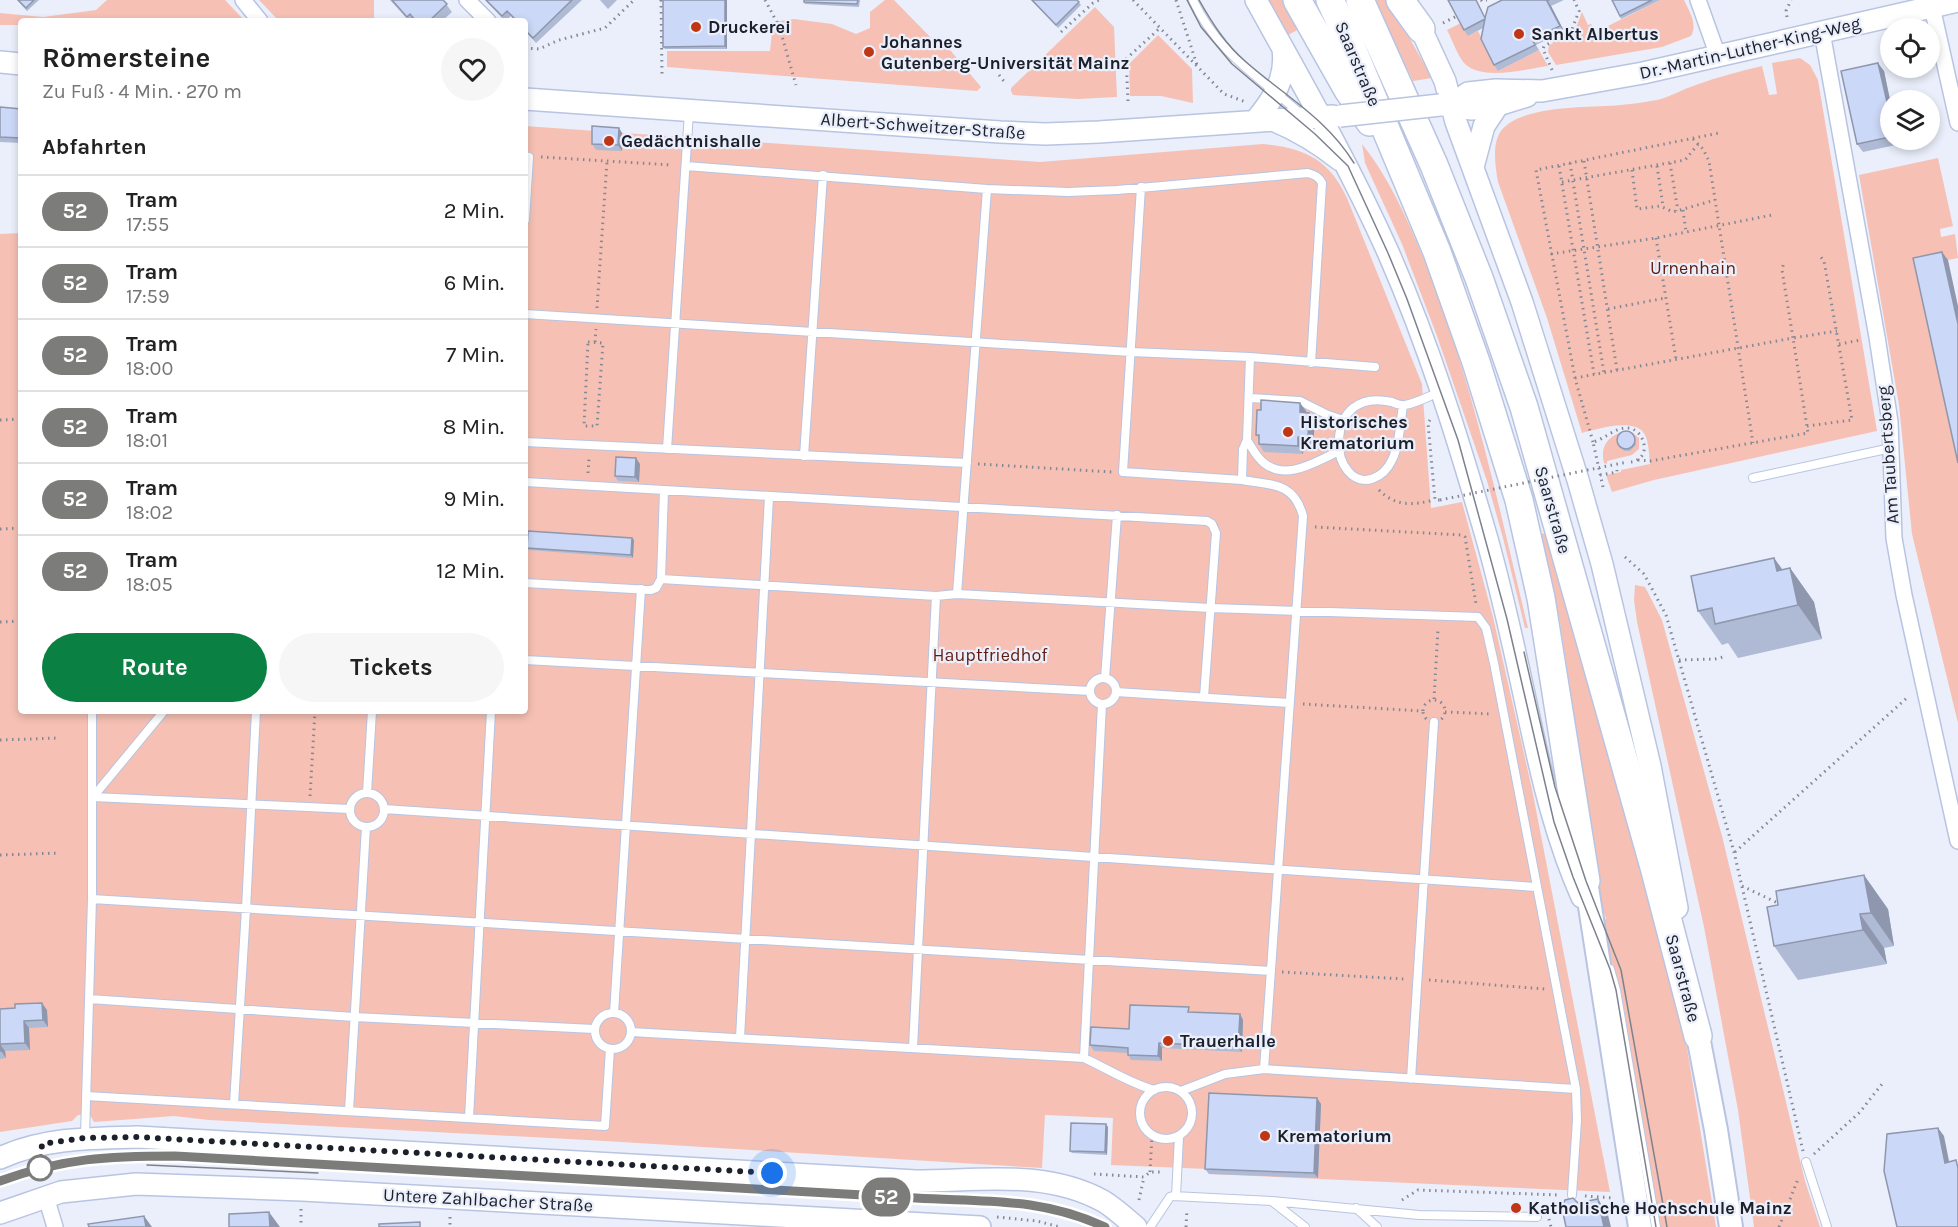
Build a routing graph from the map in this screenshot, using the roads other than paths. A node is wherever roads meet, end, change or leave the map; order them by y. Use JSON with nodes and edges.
{"nodes":[{"id":1,"x":243,"y":0,"type":"edge"},
{"id":2,"x":467,"y":0,"type":"edge"},
{"id":3,"x":1193,"y":0,"type":"edge"},
{"id":4,"x":1256,"y":0,"type":"edge"},
{"id":5,"x":1297,"y":0,"type":"edge"},
{"id":6,"x":1330,"y":0,"type":"edge"},
{"id":7,"x":1360,"y":0,"type":"edge"},
{"id":8,"x":1400,"y":0,"type":"edge"},
{"id":9,"x":1408,"y":0,"type":"edge"},
{"id":10,"x":1698,"y":0,"type":"edge"},
{"id":11,"x":1958,"y":1,"type":"edge"},
{"id":12,"x":1932,"y":7,"type":"junction"},
{"id":13,"x":258,"y":18,"type":"edge"},
{"id":14,"x":485,"y":18,"type":"edge"},
{"id":15,"x":1430,"y":27,"type":"junction"},
{"id":16,"x":1822,"y":32,"type":"junction"},
{"id":17,"x":1282,"y":47,"type":"junction"},
{"id":18,"x":1718,"y":56,"type":"junction"},
{"id":19,"x":0,"y":62,"type":"edge"},
{"id":20,"x":18,"y":64,"type":"edge"},
{"id":21,"x":1952,"y":65,"type":"edge"},
{"id":22,"x":1542,"y":91,"type":"junction"},
{"id":23,"x":1276,"y":93,"type":"junction"},
{"id":24,"x":528,"y":99,"type":"edge"},
{"id":25,"x":1445,"y":105,"type":"junction"},
{"id":26,"x":1498,"y":105,"type":"junction"},
{"id":27,"x":689,"y":111,"type":"junction"},
{"id":28,"x":1258,"y":114,"type":"junction"},
{"id":29,"x":1319,"y":121,"type":"junction"},
{"id":30,"x":1958,"y":123,"type":"edge"},
{"id":31,"x":528,"y":157,"type":"edge"},
{"id":32,"x":1400,"y":164,"type":"junction"},
{"id":33,"x":686,"y":166,"type":"junction"},
{"id":34,"x":1348,"y":166,"type":"junction"},
{"id":35,"x":1473,"y":167,"type":"junction"},
{"id":36,"x":528,"y":173,"type":"edge"},
{"id":37,"x":823,"y":176,"type":"junction"},
{"id":38,"x":1141,"y":187,"type":"junction"},
{"id":39,"x":987,"y":189,"type":"junction"},
{"id":40,"x":528,"y":314,"type":"edge"},
{"id":41,"x":675,"y":323,"type":"junction"},
{"id":42,"x":812,"y":332,"type":"junction"},
{"id":43,"x":975,"y":342,"type":"junction"},
{"id":44,"x":1131,"y":352,"type":"junction"},
{"id":45,"x":1250,"y":357,"type":"junction"},
{"id":46,"x":1311,"y":363,"type":"junction"},
{"id":47,"x":1375,"y":367,"type":"dead end"},
{"id":48,"x":1441,"y":392,"type":"junction"},
{"id":49,"x":1249,"y":398,"type":"junction"},
{"id":50,"x":1403,"y":406,"type":"junction"},
{"id":51,"x":1343,"y":420,"type":"junction"},
{"id":52,"x":1247,"y":441,"type":"junction"},
{"id":53,"x":528,"y":442,"type":"edge"},
{"id":54,"x":667,"y":448,"type":"junction"},
{"id":55,"x":1891,"y":448,"type":"junction"},
{"id":56,"x":1340,"y":451,"type":"junction"},
{"id":57,"x":804,"y":456,"type":"junction"},
{"id":58,"x":967,"y":463,"type":"junction"},
{"id":59,"x":1753,"y":478,"type":"dead end"},
{"id":60,"x":1242,"y":480,"type":"junction"},
{"id":61,"x":528,"y":482,"type":"edge"},
{"id":62,"x":664,"y":491,"type":"junction"},
{"id":63,"x":769,"y":497,"type":"junction"},
{"id":64,"x":963,"y":508,"type":"junction"},
{"id":65,"x":1117,"y":515,"type":"junction"},
{"id":66,"x":661,"y":579,"type":"junction"},
{"id":67,"x":528,"y":583,"type":"edge"},
{"id":68,"x":764,"y":585,"type":"junction"},
{"id":69,"x":641,"y":589,"type":"junction"},
{"id":70,"x":957,"y":594,"type":"junction"},
{"id":71,"x":936,"y":596,"type":"junction"},
{"id":72,"x":1111,"y":602,"type":"junction"},
{"id":73,"x":1210,"y":608,"type":"junction"},
{"id":74,"x":1296,"y":612,"type":"junction"},
{"id":75,"x":528,"y":660,"type":"edge"},
{"id":76,"x":635,"y":666,"type":"junction"},
{"id":77,"x":759,"y":674,"type":"junction"},
{"id":78,"x":1105,"y":678,"type":"junction"},
{"id":79,"x":931,"y":681,"type":"junction"},
{"id":80,"x":1090,"y":691,"type":"junction"},
{"id":81,"x":1116,"y":692,"type":"junction"},
{"id":82,"x":1204,"y":698,"type":"junction"},
{"id":83,"x":1289,"y":703,"type":"junction"},
{"id":84,"x":1102,"y":704,"type":"junction"},
{"id":85,"x":92,"y":714,"type":"edge"},
{"id":86,"x":162,"y":714,"type":"edge"},
{"id":87,"x":256,"y":714,"type":"edge"},
{"id":88,"x":372,"y":714,"type":"edge"},
{"id":89,"x":491,"y":714,"type":"edge"},
{"id":90,"x":1434,"y":722,"type":"dead end"},
{"id":91,"x":368,"y":793,"type":"junction"},
{"id":92,"x":93,"y":797,"type":"junction"},
{"id":93,"x":251,"y":803,"type":"junction"},
{"id":94,"x":350,"y":809,"type":"junction"},
{"id":95,"x":384,"y":809,"type":"junction"},
{"id":96,"x":484,"y":816,"type":"junction"},
{"id":97,"x":626,"y":826,"type":"junction"},
{"id":98,"x":366,"y":827,"type":"junction"},
{"id":99,"x":752,"y":834,"type":"junction"},
{"id":100,"x":1958,"y":841,"type":"edge"},
{"id":101,"x":922,"y":846,"type":"junction"},
{"id":102,"x":1095,"y":857,"type":"junction"},
{"id":103,"x":1278,"y":870,"type":"junction"},
{"id":104,"x":1424,"y":879,"type":"junction"},
{"id":105,"x":1586,"y":881,"type":"joint"},
{"id":106,"x":1536,"y":887,"type":"junction"},
{"id":107,"x":92,"y":899,"type":"junction"},
{"id":108,"x":246,"y":909,"type":"junction"},
{"id":109,"x":360,"y":915,"type":"junction"},
{"id":110,"x":479,"y":922,"type":"junction"},
{"id":111,"x":1594,"y":926,"type":"junction"},
{"id":112,"x":619,"y":931,"type":"junction"},
{"id":113,"x":746,"y":939,"type":"junction"},
{"id":114,"x":918,"y":950,"type":"junction"},
{"id":115,"x":1090,"y":960,"type":"junction"},
{"id":116,"x":1271,"y":971,"type":"junction"},
{"id":117,"x":89,"y":999,"type":"junction"},
{"id":118,"x":240,"y":1010,"type":"junction"},
{"id":119,"x":614,"y":1012,"type":"junction"},
{"id":120,"x":354,"y":1017,"type":"junction"},
{"id":121,"x":474,"y":1023,"type":"junction"},
{"id":122,"x":594,"y":1029,"type":"junction"},
{"id":123,"x":631,"y":1032,"type":"junction"},
{"id":124,"x":1698,"y":1035,"type":"junction"},
{"id":125,"x":740,"y":1038,"type":"junction"},
{"id":126,"x":913,"y":1048,"type":"junction"},
{"id":127,"x":610,"y":1049,"type":"junction"},
{"id":128,"x":1084,"y":1058,"type":"junction"},
{"id":129,"x":1263,"y":1069,"type":"junction"},
{"id":130,"x":1411,"y":1079,"type":"junction"},
{"id":131,"x":1576,"y":1089,"type":"junction"},
{"id":132,"x":1154,"y":1090,"type":"junction"},
{"id":133,"x":1181,"y":1091,"type":"junction"},
{"id":134,"x":86,"y":1096,"type":"junction"},
{"id":135,"x":234,"y":1104,"type":"junction"},
{"id":136,"x":349,"y":1111,"type":"junction"},
{"id":137,"x":469,"y":1118,"type":"junction"},
{"id":138,"x":1179,"y":1136,"type":"junction"},
{"id":139,"x":85,"y":1138,"type":"junction"},
{"id":140,"x":3,"y":1155,"type":"edge"},
{"id":141,"x":1806,"y":1162,"type":"road end"},
{"id":142,"x":1572,"y":1195,"type":"road end"},
{"id":143,"x":1176,"y":1196,"type":"junction"},
{"id":144,"x":46,"y":1197,"type":"junction"},
{"id":145,"x":1272,"y":1201,"type":"junction"},
{"id":146,"x":1356,"y":1208,"type":"junction"},
{"id":147,"x":0,"y":1213,"type":"edge"},
{"id":148,"x":1537,"y":1217,"type":"dead end"},
{"id":149,"x":829,"y":1223,"type":"edge"},
{"id":150,"x":883,"y":1224,"type":"edge"},
{"id":151,"x":55,"y":1227,"type":"edge"},
{"id":152,"x":980,"y":1227,"type":"edge"},
{"id":153,"x":1136,"y":1227,"type":"edge"},
{"id":154,"x":1150,"y":1227,"type":"edge"},
{"id":155,"x":1305,"y":1227,"type":"edge"},
{"id":156,"x":1377,"y":1227,"type":"edge"},
{"id":157,"x":1640,"y":1227,"type":"edge"},
{"id":158,"x":1656,"y":1227,"type":"edge"},
{"id":159,"x":1731,"y":1227,"type":"edge"},
{"id":160,"x":1827,"y":1227,"type":"edge"}],
"edges":[{"from":1,"to":13,"type":"street"},
{"from":2,"to":14,"type":"street"},
{"from":3,"to":23,"type":"lane","name":"Saarstraße"},
{"from":4,"to":17,"type":"street","name":"Saarstraße"},
{"from":5,"to":32,"type":"highway"},
{"from":6,"to":32,"type":"highway","name":"Saarstraße"},
{"from":7,"to":124,"type":"highway","name":"Saarstraße"},
{"from":8,"to":15,"type":"highway"},
{"from":9,"to":15,"type":"street","name":"Saarstraße"},
{"from":10,"to":18,"type":"street"},
{"from":11,"to":12,"type":"street","name":"Dr.-Martin-Luther-King-Weg"},
{"from":12,"to":16,"type":"street","name":"Dr.-Martin-Luther-King-Weg"},
{"from":12,"to":21,"type":"street"},
{"from":15,"to":25,"type":"street","name":"Saarstraße"},
{"from":16,"to":18,"type":"street","name":"Dr.-Martin-Luther-King-Weg"},
{"from":16,"to":55,"type":"street","name":"Am Taubertsberg"},
{"from":17,"to":23,"type":"street"},
{"from":17,"to":29,"type":"street","name":"Saarstraße"},
{"from":18,"to":22,"type":"street","name":"Dr.-Martin-Luther-King-Weg"},
{"from":19,"to":20,"type":"street"},
{"from":21,"to":30,"type":"street"},
{"from":22,"to":25,"type":"street","name":"Dr.-Martin-Luther-King-Weg"},
{"from":22,"to":26,"type":"street","name":"Dr.-Martin-Luther-King-Weg"},
{"from":23,"to":28,"type":"street"},
{"from":23,"to":29,"type":"lane","name":"Saarstraße"},
{"from":24,"to":27,"type":"street","name":"Albert-Schweitzer-Straße"},
{"from":25,"to":26,"type":"street","name":"Dr.-Martin-Luther-King-Weg"},
{"from":25,"to":29,"type":"street","name":"Albert-Schweitzer-Straße","bridge":true},
{"from":25,"to":35,"type":"street","name":"Saarstraße"},
{"from":26,"to":35,"type":"street"},
{"from":27,"to":28,"type":"street","name":"Albert-Schweitzer-Straße"},
{"from":27,"to":33,"type":"lane"},
{"from":28,"to":29,"type":"street","name":"Albert-Schweitzer-Straße"},
{"from":28,"to":34,"type":"street"},
{"from":29,"to":34,"type":"street","name":"Saarstraße"},
{"from":31,"to":36,"type":"lane"},
{"from":32,"to":105,"type":"highway","name":"Saarstraße"},
{"from":33,"to":37,"type":"lane"},
{"from":33,"to":41,"type":"lane"},
{"from":34,"to":48,"type":"street","name":"Saarstraße"},
{"from":35,"to":124,"type":"street","name":"Saarstraße"},
{"from":37,"to":39,"type":"lane"},
{"from":37,"to":42,"type":"lane"},
{"from":38,"to":39,"type":"lane"},
{"from":38,"to":44,"type":"lane"},
{"from":38,"to":46,"type":"lane"},
{"from":39,"to":43,"type":"lane"},
{"from":40,"to":41,"type":"lane"},
{"from":41,"to":42,"type":"lane"},
{"from":41,"to":54,"type":"lane"},
{"from":42,"to":43,"type":"lane"},
{"from":42,"to":57,"type":"lane"},
{"from":43,"to":44,"type":"lane"},
{"from":43,"to":58,"type":"lane"},
{"from":44,"to":45,"type":"lane"},
{"from":44,"to":60,"type":"lane"},
{"from":45,"to":46,"type":"lane"},
{"from":45,"to":49,"type":"lane"},
{"from":46,"to":47,"type":"lane"},
{"from":48,"to":50,"type":"lane"},
{"from":48,"to":111,"type":"street","name":"Saarstraße"},
{"from":49,"to":51,"type":"lane"},
{"from":49,"to":52,"type":"lane"},
{"from":50,"to":51,"type":"lane"},
{"from":50,"to":56,"type":"lane"},
{"from":51,"to":56,"type":"lane"},
{"from":52,"to":56,"type":"lane"},
{"from":52,"to":60,"type":"lane"},
{"from":53,"to":54,"type":"lane"},
{"from":54,"to":57,"type":"lane"},
{"from":55,"to":59,"type":"lane"},
{"from":55,"to":100,"type":"street","name":"Am Taubertsberg"},
{"from":57,"to":58,"type":"lane"},
{"from":58,"to":64,"type":"lane"},
{"from":60,"to":74,"type":"lane"},
{"from":61,"to":62,"type":"lane"},
{"from":62,"to":63,"type":"lane"},
{"from":62,"to":66,"type":"lane"},
{"from":63,"to":64,"type":"lane"},
{"from":63,"to":68,"type":"lane"},
{"from":64,"to":65,"type":"lane"},
{"from":64,"to":70,"type":"lane"},
{"from":65,"to":72,"type":"lane"},
{"from":65,"to":73,"type":"lane"},
{"from":66,"to":68,"type":"lane"},
{"from":66,"to":69,"type":"lane"},
{"from":67,"to":69,"type":"lane"},
{"from":68,"to":71,"type":"lane"},
{"from":68,"to":77,"type":"lane"},
{"from":69,"to":76,"type":"lane"},
{"from":70,"to":71,"type":"lane"},
{"from":70,"to":72,"type":"lane"},
{"from":71,"to":79,"type":"lane"},
{"from":72,"to":73,"type":"lane"},
{"from":72,"to":78,"type":"lane"},
{"from":73,"to":74,"type":"lane"},
{"from":73,"to":82,"type":"lane"},
{"from":74,"to":83,"type":"lane"},
{"from":74,"to":106,"type":"lane"},
{"from":75,"to":76,"type":"lane"},
{"from":76,"to":77,"type":"lane"},
{"from":76,"to":97,"type":"lane"},
{"from":77,"to":79,"type":"lane"},
{"from":77,"to":99,"type":"lane"},
{"from":78,"to":80,"type":"lane"},
{"from":78,"to":81,"type":"lane"},
{"from":79,"to":80,"type":"lane"},
{"from":79,"to":101,"type":"lane"},
{"from":80,"to":84,"type":"lane"},
{"from":81,"to":82,"type":"lane"},
{"from":81,"to":84,"type":"lane"},
{"from":82,"to":83,"type":"lane"},
{"from":83,"to":103,"type":"lane"},
{"from":84,"to":102,"type":"lane"},
{"from":85,"to":92,"type":"lane"},
{"from":86,"to":92,"type":"lane"},
{"from":87,"to":93,"type":"lane"},
{"from":88,"to":91,"type":"lane"},
{"from":89,"to":96,"type":"lane"},
{"from":90,"to":104,"type":"lane"},
{"from":91,"to":94,"type":"lane"},
{"from":91,"to":95,"type":"lane"},
{"from":92,"to":93,"type":"lane"},
{"from":92,"to":107,"type":"lane"},
{"from":93,"to":94,"type":"lane"},
{"from":93,"to":108,"type":"lane"},
{"from":94,"to":98,"type":"lane"},
{"from":95,"to":96,"type":"lane"},
{"from":95,"to":98,"type":"lane"},
{"from":96,"to":97,"type":"lane"},
{"from":96,"to":110,"type":"lane"},
{"from":97,"to":99,"type":"lane"},
{"from":97,"to":112,"type":"lane"},
{"from":98,"to":109,"type":"lane"},
{"from":99,"to":101,"type":"lane"},
{"from":99,"to":113,"type":"lane"},
{"from":101,"to":102,"type":"lane"},
{"from":101,"to":114,"type":"lane"},
{"from":102,"to":103,"type":"lane"},
{"from":102,"to":115,"type":"lane"},
{"from":103,"to":104,"type":"lane"},
{"from":103,"to":116,"type":"lane"},
{"from":104,"to":106,"type":"lane"},
{"from":104,"to":130,"type":"lane"},
{"from":105,"to":111,"type":"main road","name":"Saarstraße"},
{"from":106,"to":131,"type":"lane"},
{"from":107,"to":108,"type":"lane"},
{"from":107,"to":117,"type":"lane"},
{"from":108,"to":109,"type":"lane"},
{"from":108,"to":118,"type":"lane"},
{"from":109,"to":110,"type":"lane"},
{"from":109,"to":120,"type":"lane"},
{"from":110,"to":112,"type":"lane"},
{"from":110,"to":121,"type":"lane"},
{"from":111,"to":157,"type":"main road","name":"Saarstraße"},
{"from":111,"to":158,"type":"lane","name":"Saarstraße"},
{"from":112,"to":113,"type":"lane"},
{"from":112,"to":119,"type":"lane"},
{"from":113,"to":114,"type":"lane"},
{"from":113,"to":125,"type":"lane"},
{"from":114,"to":115,"type":"lane"},
{"from":114,"to":126,"type":"lane"},
{"from":115,"to":116,"type":"lane"},
{"from":115,"to":128,"type":"lane"},
{"from":116,"to":129,"type":"lane"},
{"from":117,"to":118,"type":"lane"},
{"from":117,"to":134,"type":"lane"},
{"from":118,"to":120,"type":"lane"},
{"from":118,"to":135,"type":"lane"},
{"from":119,"to":122,"type":"lane"},
{"from":119,"to":123,"type":"lane"},
{"from":120,"to":121,"type":"lane"},
{"from":120,"to":136,"type":"lane"},
{"from":121,"to":122,"type":"lane"},
{"from":121,"to":137,"type":"lane"},
{"from":122,"to":127,"type":"lane"},
{"from":123,"to":125,"type":"lane"},
{"from":123,"to":127,"type":"lane"},
{"from":124,"to":159,"type":"main road","name":"Saarstraße"},
{"from":125,"to":126,"type":"lane"},
{"from":126,"to":128,"type":"lane"},
{"from":127,"to":137,"type":"lane"},
{"from":128,"to":132,"type":"lane"},
{"from":129,"to":130,"type":"lane"},
{"from":129,"to":133,"type":"lane"},
{"from":130,"to":131,"type":"lane"},
{"from":131,"to":142,"type":"lane"},
{"from":132,"to":133,"type":"lane"},
{"from":132,"to":138,"type":"lane"},
{"from":133,"to":138,"type":"lane"},
{"from":134,"to":135,"type":"lane"},
{"from":134,"to":139,"type":"lane"},
{"from":135,"to":136,"type":"lane"},
{"from":136,"to":137,"type":"lane"},
{"from":138,"to":143,"type":"lane"},
{"from":139,"to":140,"type":"street"},
{"from":139,"to":153,"type":"street"},
{"from":141,"to":160,"type":"lane"},
{"from":143,"to":145,"type":"lane"},
{"from":143,"to":154,"type":"lane"},
{"from":144,"to":147,"type":"street","name":"Untere Zahlbacher Straße"},
{"from":144,"to":149,"type":"street","name":"Untere Zahlbacher Straße"},
{"from":144,"to":151,"type":"street"},
{"from":145,"to":146,"type":"lane"},
{"from":145,"to":155,"type":"lane"},
{"from":146,"to":148,"type":"lane"},
{"from":146,"to":156,"type":"lane"},
{"from":149,"to":150,"type":"street","name":"Untere Zahlbacher Straße"},
{"from":150,"to":152,"type":"street","name":"Untere Zahlbacher Straße"}]}
